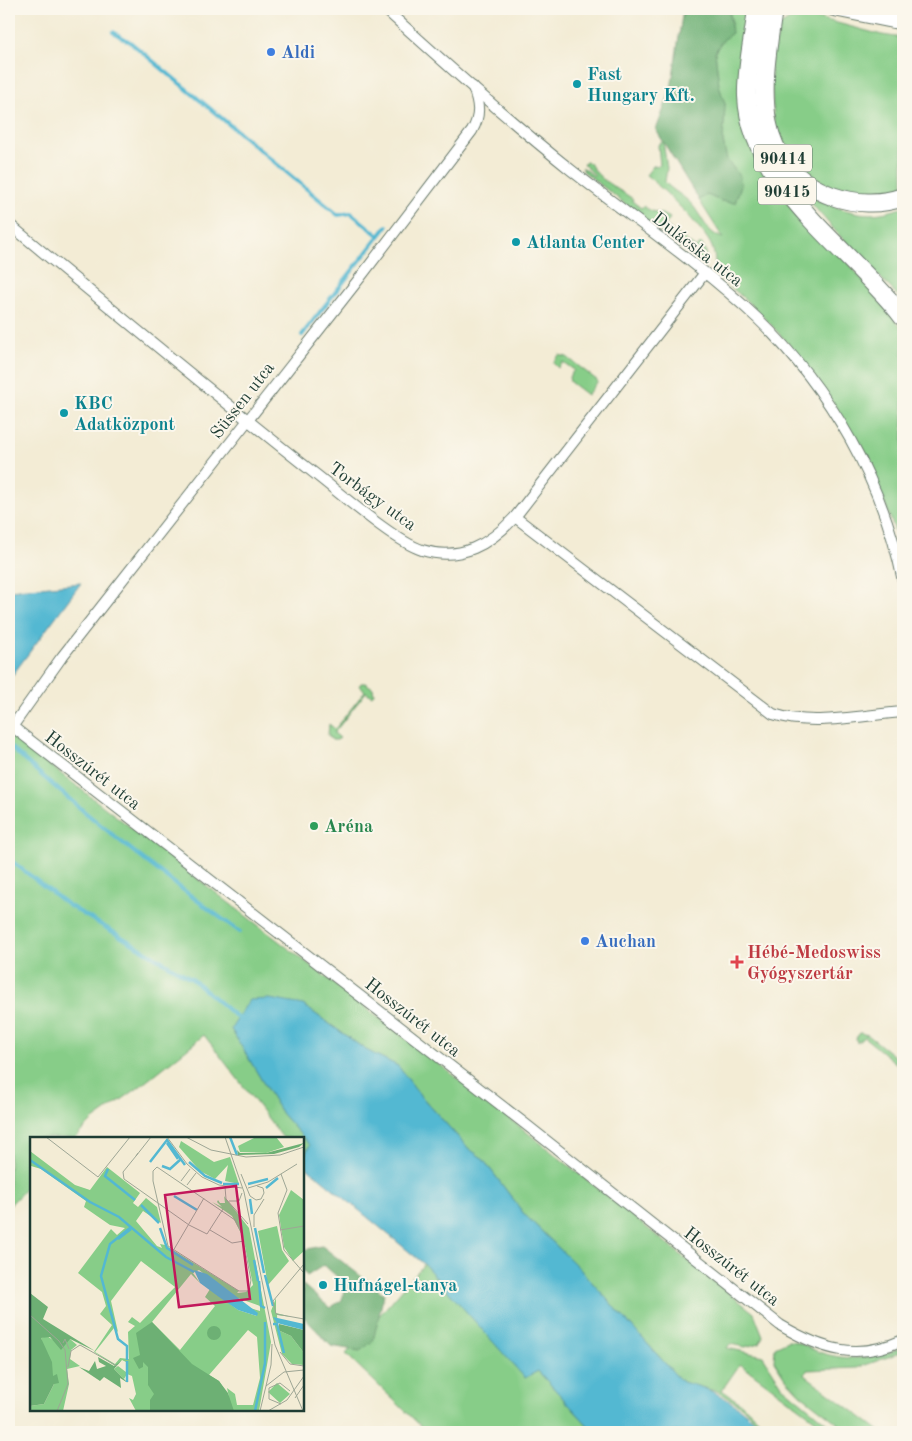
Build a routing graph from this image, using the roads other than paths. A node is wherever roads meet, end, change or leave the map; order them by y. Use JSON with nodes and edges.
{"nodes":[{"id":1,"x":385,"y":9,"type":"edge"},
{"id":2,"x":748,"y":9,"type":"edge"},
{"id":3,"x":757,"y":9,"type":"edge"},
{"id":4,"x":786,"y":9,"type":"edge"},
{"id":5,"x":834,"y":9,"type":"edge"},
{"id":6,"x":766,"y":21,"type":"edge"},
{"id":7,"x":903,"y":23,"type":"edge"},
{"id":8,"x":473,"y":88,"type":"junction"},
{"id":9,"x":903,"y":197,"type":"edge"},
{"id":10,"x":9,"y":224,"type":"edge"},
{"id":11,"x":704,"y":274,"type":"junction"},
{"id":12,"x":903,"y":318,"type":"edge"},
{"id":13,"x":247,"y":420,"type":"junction"},
{"id":14,"x":515,"y":517,"type":"junction"},
{"id":15,"x":903,"y":581,"type":"edge"},
{"id":16,"x":903,"y":712,"type":"edge"},
{"id":17,"x":10,"y":726,"type":"edge"},
{"id":18,"x":903,"y":1340,"type":"edge"}],
"edges":[{"from":1,"to":8,"type":"street","name":"Dulácska utca"},
{"from":2,"to":6,"type":"highway","number":"90415"},
{"from":3,"to":6,"type":"highway","number":"90415"},
{"from":4,"to":6,"type":"highway"},
{"from":5,"to":7,"type":"street"},
{"from":6,"to":9,"type":"highway","number":"90414"},
{"from":6,"to":12,"type":"highway","number":"90415"},
{"from":8,"to":11,"type":"street","name":"Dulácska utca"},
{"from":8,"to":13,"type":"street","name":"Süssen utca"},
{"from":10,"to":13,"type":"street","name":"Torbágy utca"},
{"from":11,"to":14,"type":"street","name":"Torbágy utca"},
{"from":11,"to":15,"type":"street","name":"Dulácska utca"},
{"from":13,"to":14,"type":"street","name":"Torbágy utca"},
{"from":13,"to":17,"type":"street","name":"Süssen utca"},
{"from":14,"to":16,"type":"street"},
{"from":17,"to":18,"type":"street","name":"Hosszúrét utca"}]}
